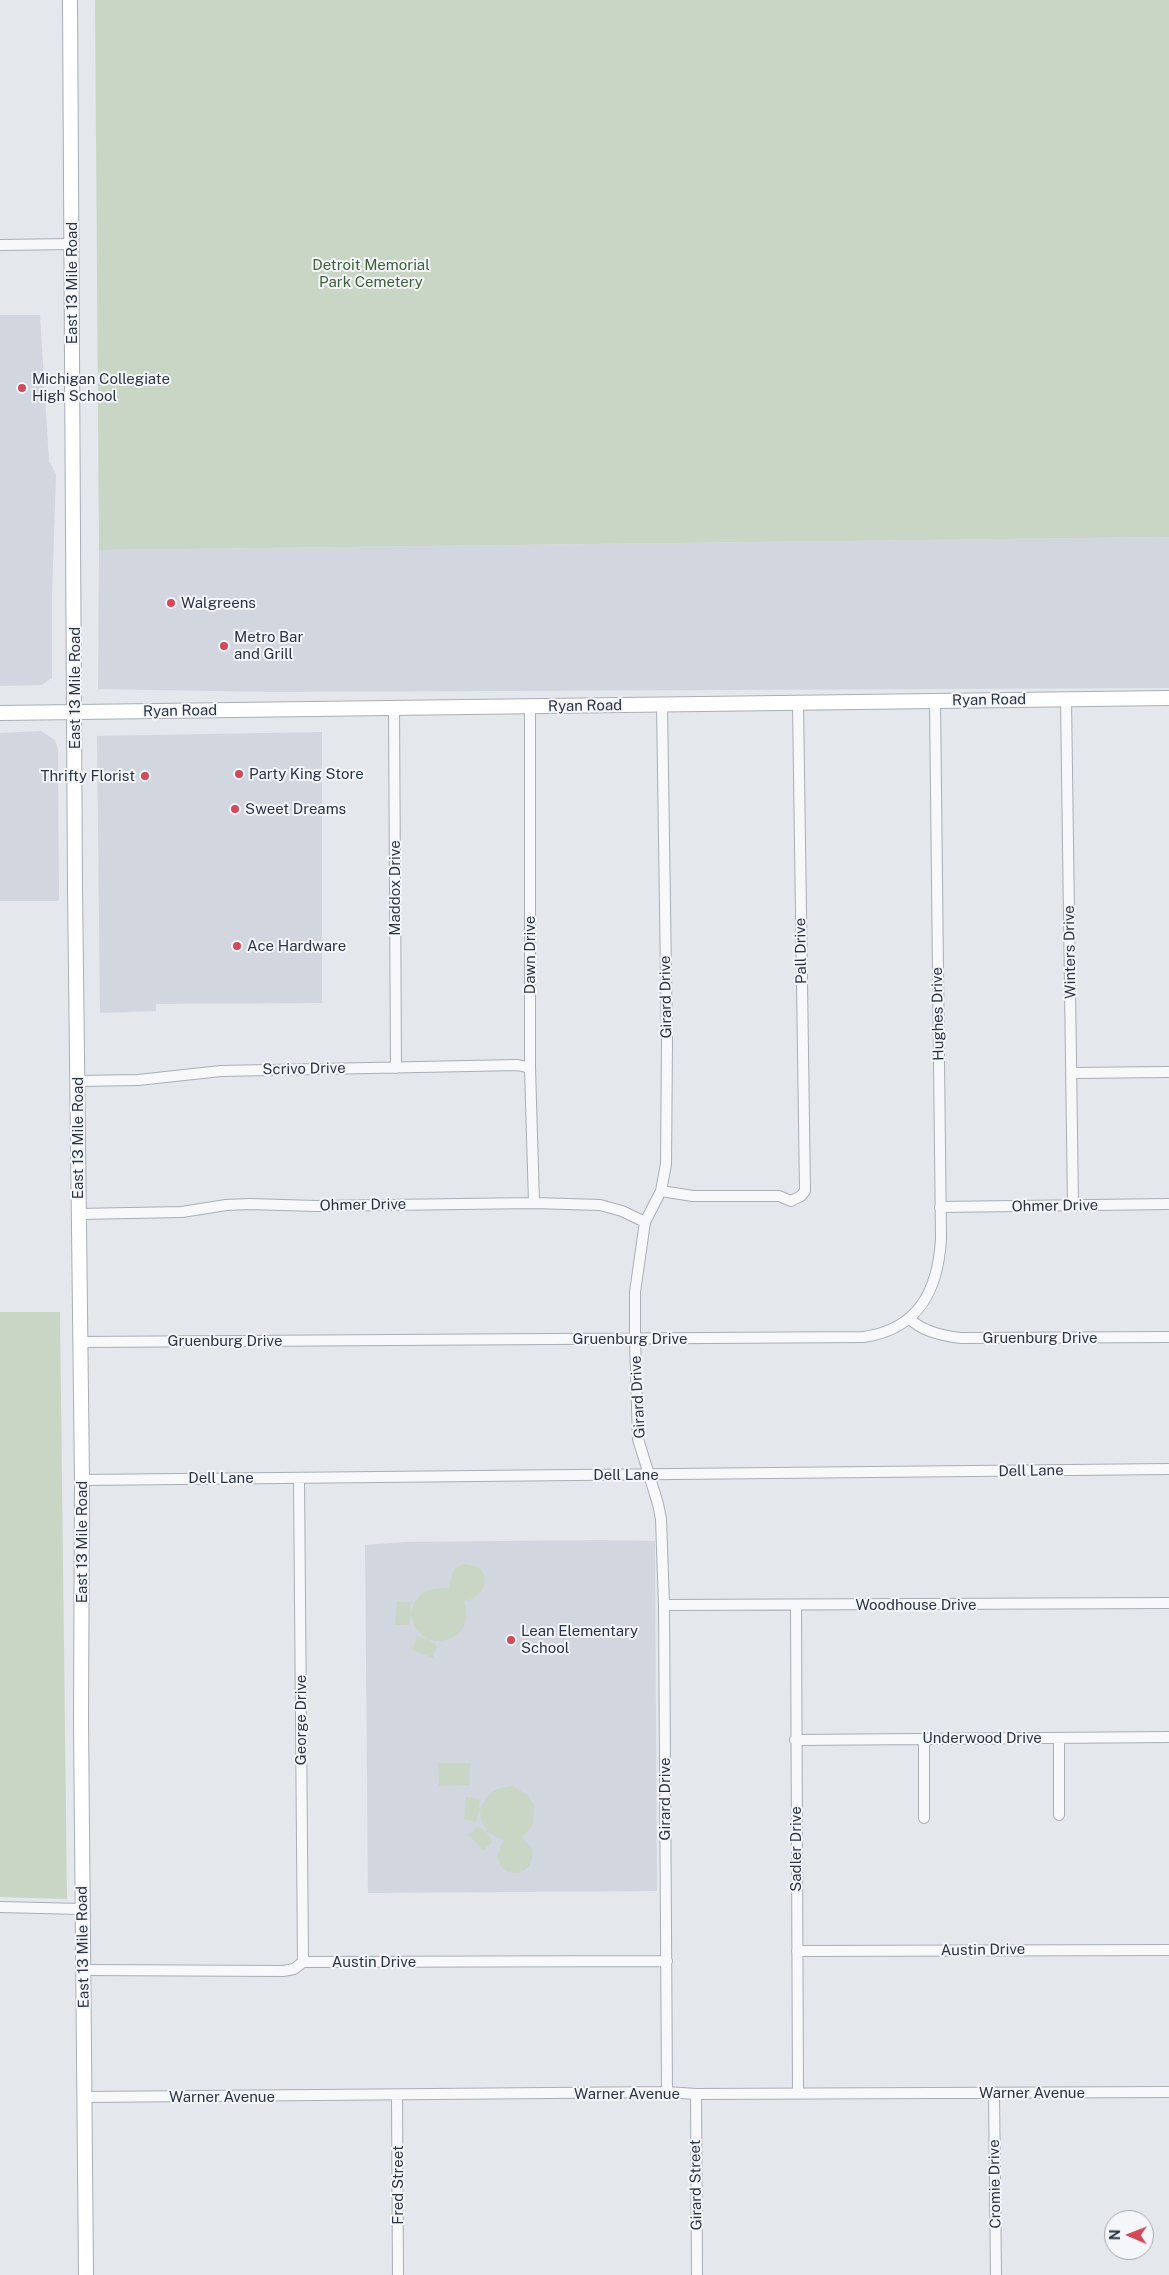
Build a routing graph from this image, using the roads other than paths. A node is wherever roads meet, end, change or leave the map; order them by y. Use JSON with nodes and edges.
{"nodes":[{"id":1,"x":70,"y":0,"type":"edge"},
{"id":2,"x":72,"y":244,"type":"junction"},
{"id":3,"x":0,"y":245,"type":"edge"},
{"id":4,"x":1169,"y":698,"type":"edge"},
{"id":5,"x":1066,"y":699,"type":"junction"},
{"id":6,"x":936,"y":701,"type":"junction"},
{"id":7,"x":662,"y":704,"type":"junction"},
{"id":8,"x":798,"y":704,"type":"junction"},
{"id":9,"x":530,"y":707,"type":"junction"},
{"id":10,"x":394,"y":708,"type":"junction"},
{"id":11,"x":75,"y":712,"type":"junction"},
{"id":12,"x":0,"y":713,"type":"edge"},
{"id":13,"x":396,"y":1068,"type":"junction"},
{"id":14,"x":530,"y":1068,"type":"junction"},
{"id":15,"x":1169,"y":1072,"type":"edge"},
{"id":16,"x":1072,"y":1073,"type":"junction"},
{"id":17,"x":78,"y":1081,"type":"junction"},
{"id":18,"x":661,"y":1191,"type":"junction"},
{"id":19,"x":534,"y":1202,"type":"junction"},
{"id":20,"x":1169,"y":1204,"type":"edge"},
{"id":21,"x":1073,"y":1205,"type":"junction"},
{"id":22,"x":940,"y":1207,"type":"junction"},
{"id":23,"x":78,"y":1214,"type":"junction"},
{"id":24,"x":645,"y":1222,"type":"junction"},
{"id":25,"x":910,"y":1319,"type":"junction"},
{"id":26,"x":1169,"y":1337,"type":"edge"},
{"id":27,"x":635,"y":1339,"type":"junction"},
{"id":28,"x":81,"y":1342,"type":"junction"},
{"id":29,"x":1169,"y":1469,"type":"edge"},
{"id":30,"x":649,"y":1475,"type":"junction"},
{"id":31,"x":300,"y":1478,"type":"junction"},
{"id":32,"x":82,"y":1480,"type":"junction"},
{"id":33,"x":1169,"y":1603,"type":"edge"},
{"id":34,"x":664,"y":1605,"type":"junction"},
{"id":35,"x":796,"y":1606,"type":"junction"},
{"id":36,"x":1169,"y":1737,"type":"edge"},
{"id":37,"x":1059,"y":1738,"type":"junction"},
{"id":38,"x":924,"y":1739,"type":"junction"},
{"id":39,"x":795,"y":1740,"type":"junction"},
{"id":40,"x":1059,"y":1815,"type":"dead end"},
{"id":41,"x":924,"y":1818,"type":"dead end"},
{"id":42,"x":0,"y":1907,"type":"edge"},
{"id":43,"x":82,"y":1909,"type":"junction"},
{"id":44,"x":1169,"y":1950,"type":"edge"},
{"id":45,"x":797,"y":1951,"type":"junction"},
{"id":46,"x":666,"y":1961,"type":"junction"},
{"id":47,"x":303,"y":1962,"type":"junction"},
{"id":48,"x":83,"y":1970,"type":"junction"},
{"id":49,"x":667,"y":2092,"type":"junction"},
{"id":50,"x":798,"y":2092,"type":"junction"},
{"id":51,"x":1169,"y":2092,"type":"edge"},
{"id":52,"x":994,"y":2093,"type":"junction"},
{"id":53,"x":696,"y":2094,"type":"junction"},
{"id":54,"x":397,"y":2096,"type":"junction"},
{"id":55,"x":84,"y":2097,"type":"junction"},
{"id":56,"x":86,"y":2275,"type":"edge"},
{"id":57,"x":398,"y":2275,"type":"edge"},
{"id":58,"x":697,"y":2275,"type":"edge"},
{"id":59,"x":996,"y":2275,"type":"edge"}],
"edges":[{"from":1,"to":2,"type":"main road","name":"East 13 Mile Road"},
{"from":2,"to":3,"type":"street"},
{"from":2,"to":11,"type":"main road","name":"East 13 Mile Road"},
{"from":4,"to":5,"type":"main road","name":"Ryan Road"},
{"from":5,"to":6,"type":"main road","name":"Ryan Road"},
{"from":5,"to":16,"type":"street","name":"Winters Drive"},
{"from":6,"to":8,"type":"main road","name":"Ryan Road"},
{"from":6,"to":22,"type":"street","name":"Hughes Drive"},
{"from":7,"to":8,"type":"main road","name":"Ryan Road"},
{"from":7,"to":9,"type":"main road","name":"Ryan Road"},
{"from":7,"to":18,"type":"street","name":"Girard Drive"},
{"from":8,"to":18,"type":"street","name":"Pall Drive"},
{"from":9,"to":10,"type":"main road","name":"Ryan Road"},
{"from":9,"to":14,"type":"street","name":"Dawn Drive"},
{"from":10,"to":11,"type":"main road","name":"Ryan Road"},
{"from":10,"to":13,"type":"street","name":"Maddox Drive"},
{"from":11,"to":12,"type":"main road","name":"Ryan Road"},
{"from":11,"to":17,"type":"main road","name":"East 13 Mile Road"},
{"from":13,"to":14,"type":"street","name":"Scrivo Drive"},
{"from":13,"to":17,"type":"street","name":"Scrivo Drive"},
{"from":14,"to":19,"type":"street","name":"Dawn Drive"},
{"from":15,"to":16,"type":"street"},
{"from":16,"to":21,"type":"street","name":"Winters Drive"},
{"from":17,"to":23,"type":"main road","name":"East 13 Mile Road"},
{"from":18,"to":24,"type":"street","name":"Girard Drive"},
{"from":19,"to":23,"type":"street","name":"Ohmer Drive"},
{"from":19,"to":24,"type":"street","name":"Ohmer Drive"},
{"from":20,"to":21,"type":"street","name":"Ohmer Drive"},
{"from":21,"to":22,"type":"street","name":"Ohmer Drive"},
{"from":22,"to":25,"type":"street","name":"Hughes Drive"},
{"from":23,"to":28,"type":"main road","name":"East 13 Mile Road"},
{"from":24,"to":27,"type":"street","name":"Girard Drive"},
{"from":25,"to":26,"type":"street","name":"Gruenburg Drive"},
{"from":25,"to":27,"type":"street","name":"Gruenburg Drive"},
{"from":27,"to":28,"type":"street","name":"Gruenburg Drive"},
{"from":27,"to":30,"type":"street","name":"Girard Drive"},
{"from":28,"to":32,"type":"main road","name":"East 13 Mile Road"},
{"from":29,"to":30,"type":"street","name":"Dell Lane"},
{"from":30,"to":31,"type":"street","name":"Dell Lane"},
{"from":30,"to":34,"type":"street","name":"Girard Drive"},
{"from":31,"to":32,"type":"street","name":"Dell Lane"},
{"from":31,"to":47,"type":"street","name":"George Drive"},
{"from":32,"to":43,"type":"main road","name":"East 13 Mile Road"},
{"from":33,"to":35,"type":"street","name":"Woodhouse Drive"},
{"from":34,"to":35,"type":"street","name":"Woodhouse Drive"},
{"from":34,"to":46,"type":"street","name":"Girard Drive"},
{"from":35,"to":39,"type":"street","name":"Sadler Drive"},
{"from":36,"to":37,"type":"street","name":"Underwood Drive"},
{"from":37,"to":38,"type":"street","name":"Underwood Drive"},
{"from":37,"to":40,"type":"street"},
{"from":38,"to":39,"type":"street","name":"Underwood Drive"},
{"from":38,"to":41,"type":"street"},
{"from":39,"to":45,"type":"street","name":"Sadler Drive"},
{"from":42,"to":43,"type":"street"},
{"from":43,"to":48,"type":"main road","name":"East 13 Mile Road"},
{"from":44,"to":45,"type":"street","name":"Austin Drive"},
{"from":45,"to":50,"type":"street","name":"Sadler Drive"},
{"from":46,"to":47,"type":"street","name":"Austin Drive"},
{"from":46,"to":49,"type":"street","name":"Girard Drive"},
{"from":47,"to":48,"type":"street","name":"Austin Drive"},
{"from":48,"to":55,"type":"main road","name":"East 13 Mile Road"},
{"from":49,"to":53,"type":"street","name":"Warner Avenue"},
{"from":49,"to":54,"type":"street","name":"Warner Avenue"},
{"from":50,"to":52,"type":"street","name":"Warner Avenue"},
{"from":50,"to":53,"type":"street","name":"Warner Avenue"},
{"from":51,"to":52,"type":"street","name":"Warner Avenue"},
{"from":52,"to":59,"type":"street","name":"Cromie Drive"},
{"from":53,"to":58,"type":"street","name":"Girard Street"},
{"from":54,"to":55,"type":"street","name":"Warner Avenue"},
{"from":54,"to":57,"type":"street","name":"Fred Street"},
{"from":55,"to":56,"type":"main road","name":"East 13 Mile Road"}]}
